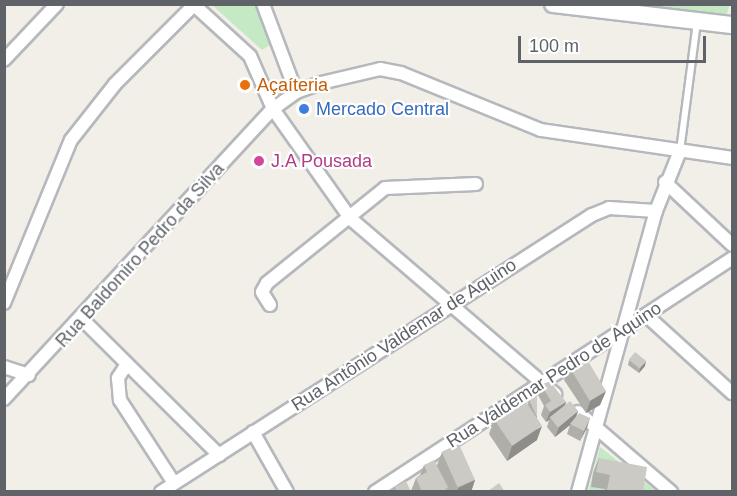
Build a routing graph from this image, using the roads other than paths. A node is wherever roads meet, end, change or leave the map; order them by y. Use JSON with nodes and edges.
{"nodes":[{"id":1,"x":57,"y":4,"type":"edge"},
{"id":2,"x":263,"y":4,"type":"edge"},
{"id":3,"x":554,"y":4,"type":"edge"},
{"id":4,"x":193,"y":5,"type":"edge"},
{"id":5,"x":697,"y":21,"type":"junction"},
{"id":6,"x":732,"y":25,"type":"edge"},
{"id":7,"x":4,"y":60,"type":"edge"},
{"id":8,"x":296,"y":92,"type":"junction"},
{"id":9,"x":273,"y":109,"type":"junction"},
{"id":10,"x":680,"y":151,"type":"junction"},
{"id":11,"x":732,"y":158,"type":"edge"},
{"id":12,"x":665,"y":182,"type":"junction"},
{"id":13,"x":476,"y":184,"type":"dead end"},
{"id":14,"x":656,"y":211,"type":"junction"},
{"id":15,"x":351,"y":219,"type":"junction"},
{"id":16,"x":732,"y":245,"type":"edge"},
{"id":17,"x":732,"y":258,"type":"edge"},
{"id":18,"x":4,"y":303,"type":"edge"},
{"id":19,"x":448,"y":304,"type":"junction"},
{"id":20,"x":270,"y":305,"type":"dead end"},
{"id":21,"x":647,"y":316,"type":"junction"},
{"id":22,"x":83,"y":320,"type":"junction"},
{"id":23,"x":623,"y":327,"type":"junction"},
{"id":24,"x":127,"y":364,"type":"junction"},
{"id":25,"x":4,"y":367,"type":"edge"},
{"id":26,"x":29,"y":375,"type":"junction"},
{"id":27,"x":542,"y":384,"type":"junction"},
{"id":28,"x":732,"y":393,"type":"edge"},
{"id":29,"x":4,"y":399,"type":"edge"},
{"id":30,"x":597,"y":428,"type":"junction"},
{"id":31,"x":253,"y":432,"type":"junction"},
{"id":32,"x":219,"y":455,"type":"junction"},
{"id":33,"x":174,"y":483,"type":"junction"},
{"id":34,"x":578,"y":491,"type":"edge"},
{"id":35,"x":161,"y":492,"type":"edge"},
{"id":36,"x":287,"y":492,"type":"edge"},
{"id":37,"x":375,"y":492,"type":"edge"},
{"id":38,"x":671,"y":492,"type":"edge"}],
"edges":[{"from":1,"to":7,"type":"street"},
{"from":2,"to":8,"type":"street"},
{"from":3,"to":5,"type":"main road"},
{"from":4,"to":9,"type":"street"},
{"from":4,"to":18,"type":"street"},
{"from":5,"to":6,"type":"main road"},
{"from":5,"to":10,"type":"lane"},
{"from":8,"to":9,"type":"street","name":"Rua Baldomiro Pedro da Silva"},
{"from":8,"to":10,"type":"street"},
{"from":9,"to":15,"type":"street"},
{"from":9,"to":22,"type":"street","name":"Rua Baldomiro Pedro da Silva"},
{"from":10,"to":11,"type":"street"},
{"from":10,"to":12,"type":"street"},
{"from":12,"to":14,"type":"street"},
{"from":12,"to":16,"type":"street"},
{"from":13,"to":15,"type":"street"},
{"from":14,"to":19,"type":"street","name":"Rua Antônio Valdemar de Aquino"},
{"from":14,"to":23,"type":"street"},
{"from":15,"to":19,"type":"street"},
{"from":15,"to":20,"type":"street"},
{"from":17,"to":21,"type":"street","name":"Rua Valdemar Pedro de Aquino"},
{"from":19,"to":27,"type":"street"},
{"from":19,"to":31,"type":"street","name":"Rua Antônio Valdemar de Aquino"},
{"from":21,"to":23,"type":"street","name":"Rua Valdemar Pedro de Aquino"},
{"from":21,"to":28,"type":"street"},
{"from":22,"to":24,"type":"street"},
{"from":22,"to":26,"type":"street","name":"Rua Baldomiro Pedro da Silva"},
{"from":23,"to":27,"type":"street","name":"Rua Valdemar Pedro de Aquino"},
{"from":23,"to":30,"type":"street"},
{"from":24,"to":32,"type":"street"},
{"from":24,"to":33,"type":"street"},
{"from":25,"to":26,"type":"street"},
{"from":26,"to":29,"type":"street","name":"Rua Baldomiro Pedro da Silva"},
{"from":27,"to":30,"type":"street"},
{"from":27,"to":37,"type":"street","name":"Rua Valdemar Pedro de Aquino"},
{"from":30,"to":34,"type":"street"},
{"from":30,"to":38,"type":"street"},
{"from":31,"to":32,"type":"street","name":"Rua Antônio Valdemar de Aquino"},
{"from":31,"to":36,"type":"street"},
{"from":32,"to":33,"type":"street","name":"Rua Antônio Valdemar de Aquino"},
{"from":33,"to":35,"type":"street","name":"Rua Antônio Valdemar de Aquino"}]}
